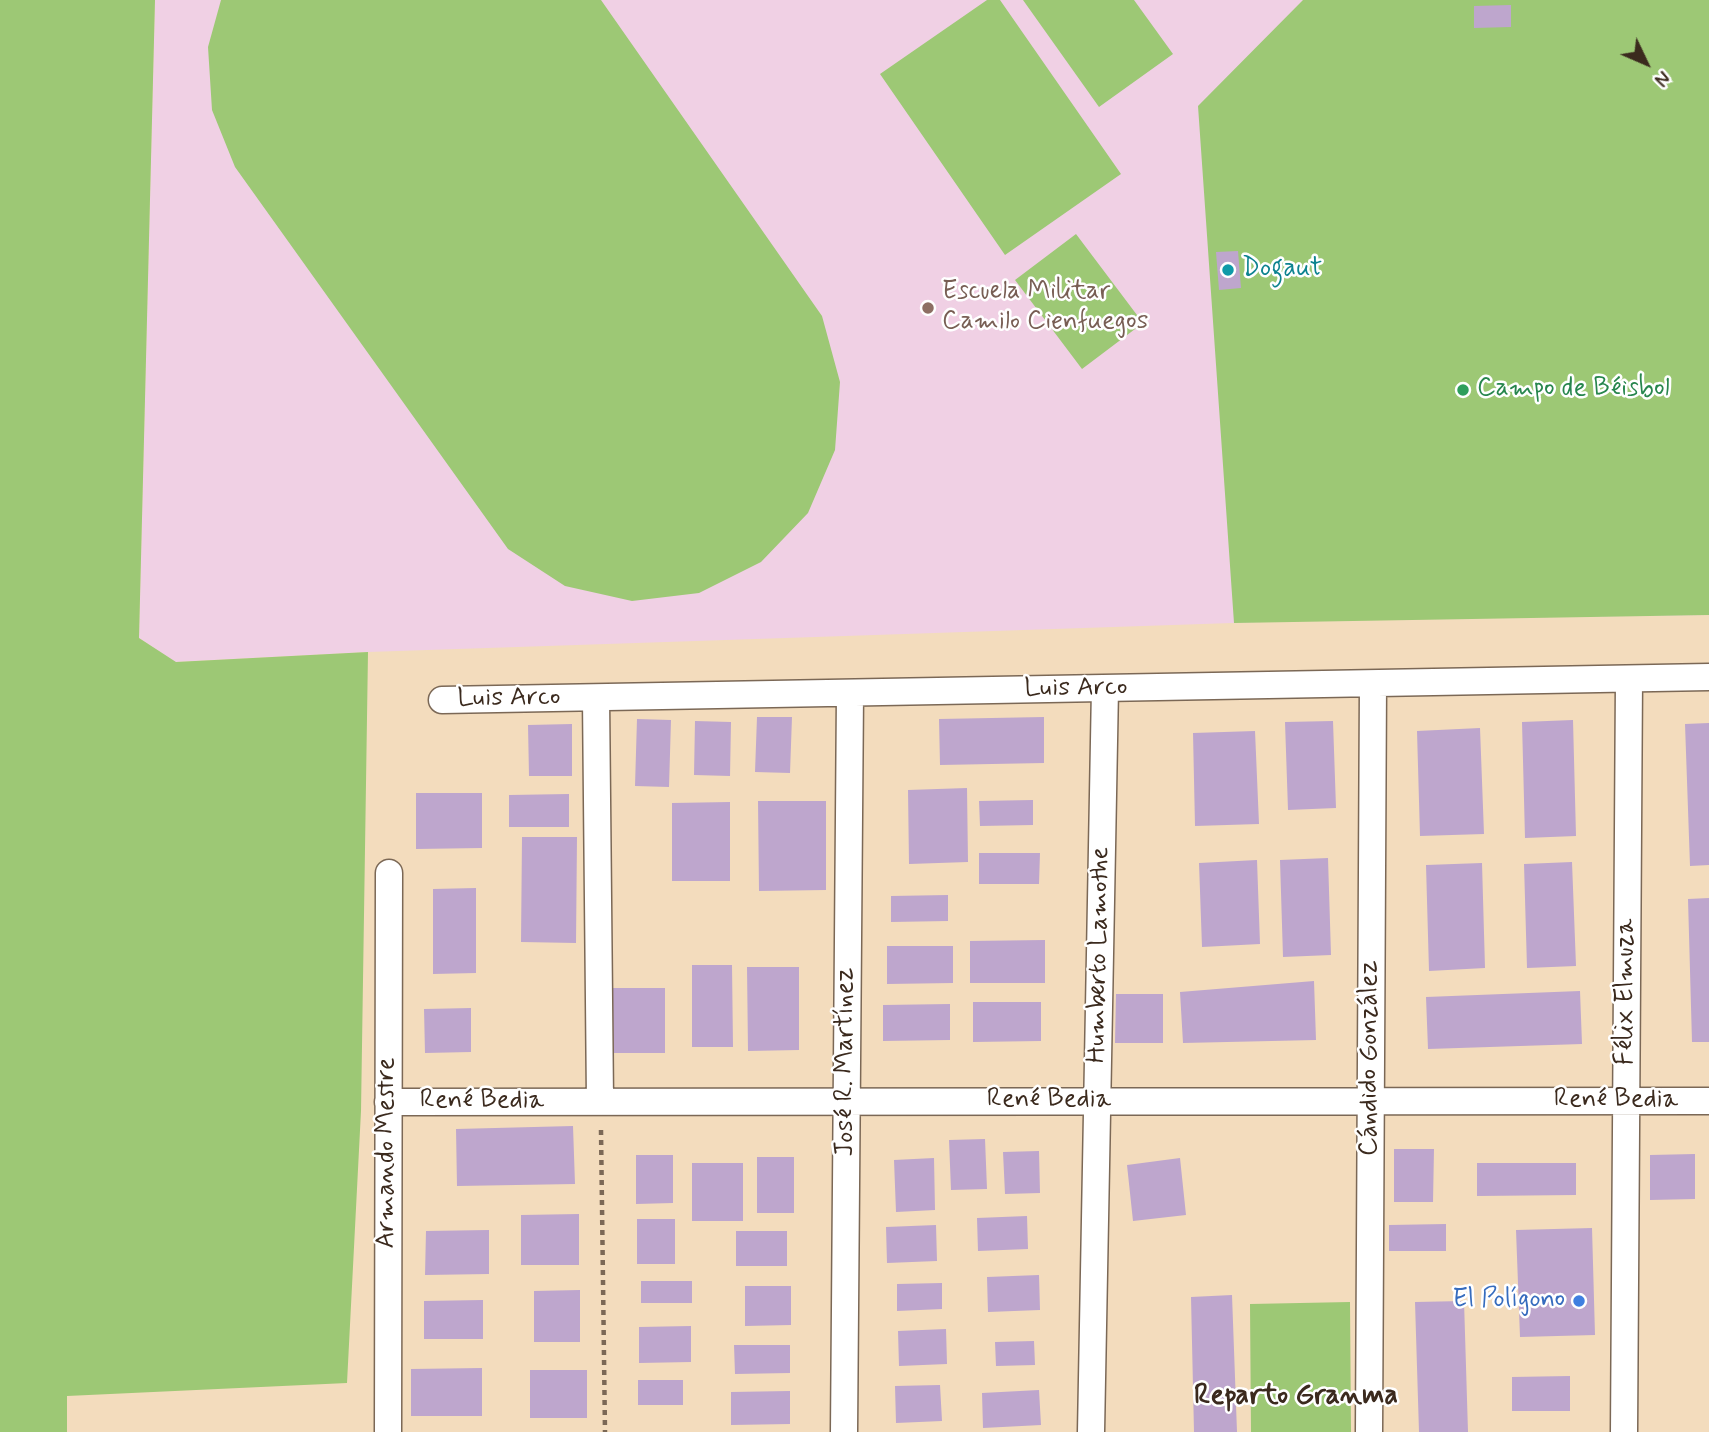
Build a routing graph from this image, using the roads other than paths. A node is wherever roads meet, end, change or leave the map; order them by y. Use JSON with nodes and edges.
{"nodes":[{"id":1,"x":1709,"y":677,"type":"edge"},
{"id":2,"x":1629,"y":679,"type":"junction"},
{"id":3,"x":1373,"y":684,"type":"junction"},
{"id":4,"x":1105,"y":688,"type":"junction"},
{"id":5,"x":850,"y":693,"type":"junction"},
{"id":6,"x":596,"y":698,"type":"junction"},
{"id":7,"x":442,"y":700,"type":"dead end"},
{"id":8,"x":389,"y":873,"type":"dead end"},
{"id":9,"x":600,"y":1101,"type":"junction"},
{"id":10,"x":1097,"y":1101,"type":"junction"},
{"id":11,"x":1371,"y":1101,"type":"junction"},
{"id":12,"x":1626,"y":1101,"type":"junction"},
{"id":13,"x":1709,"y":1101,"type":"edge"},
{"id":14,"x":388,"y":1102,"type":"junction"},
{"id":15,"x":847,"y":1102,"type":"junction"},
{"id":16,"x":388,"y":1432,"type":"edge"},
{"id":17,"x":844,"y":1432,"type":"edge"},
{"id":18,"x":1091,"y":1432,"type":"edge"},
{"id":19,"x":1369,"y":1432,"type":"edge"},
{"id":20,"x":1624,"y":1432,"type":"edge"}],
"edges":[{"from":1,"to":2,"type":"street","name":"Luis Arco"},
{"from":2,"to":3,"type":"street","name":"Luis Arco"},
{"from":2,"to":12,"type":"street","name":"Félix Elmuza"},
{"from":3,"to":4,"type":"street","name":"Luis Arco"},
{"from":3,"to":11,"type":"street","name":"Cándido González"},
{"from":4,"to":5,"type":"street","name":"Luis Arco"},
{"from":4,"to":10,"type":"street","name":"Humberto Lamothe"},
{"from":5,"to":6,"type":"street","name":"Luis Arco"},
{"from":5,"to":15,"type":"street","name":"José R. Martínez"},
{"from":6,"to":7,"type":"street","name":"Luis Arco"},
{"from":6,"to":9,"type":"street"},
{"from":8,"to":14,"type":"street","name":"Armando Mestre"},
{"from":9,"to":14,"type":"street","name":"René Bedia"},
{"from":9,"to":15,"type":"street","name":"René Bedia"},
{"from":10,"to":11,"type":"street","name":"René Bedia"},
{"from":10,"to":15,"type":"street","name":"René Bedia"},
{"from":10,"to":18,"type":"street","name":"Humberto Lamothe"},
{"from":11,"to":12,"type":"street","name":"René Bedia"},
{"from":11,"to":19,"type":"street","name":"Cándido González"},
{"from":12,"to":13,"type":"street","name":"René Bedia"},
{"from":12,"to":20,"type":"street","name":"Félix Elmuza"},
{"from":14,"to":16,"type":"street","name":"Armando Mestre"},
{"from":15,"to":17,"type":"street","name":"José R. Martínez"}]}
